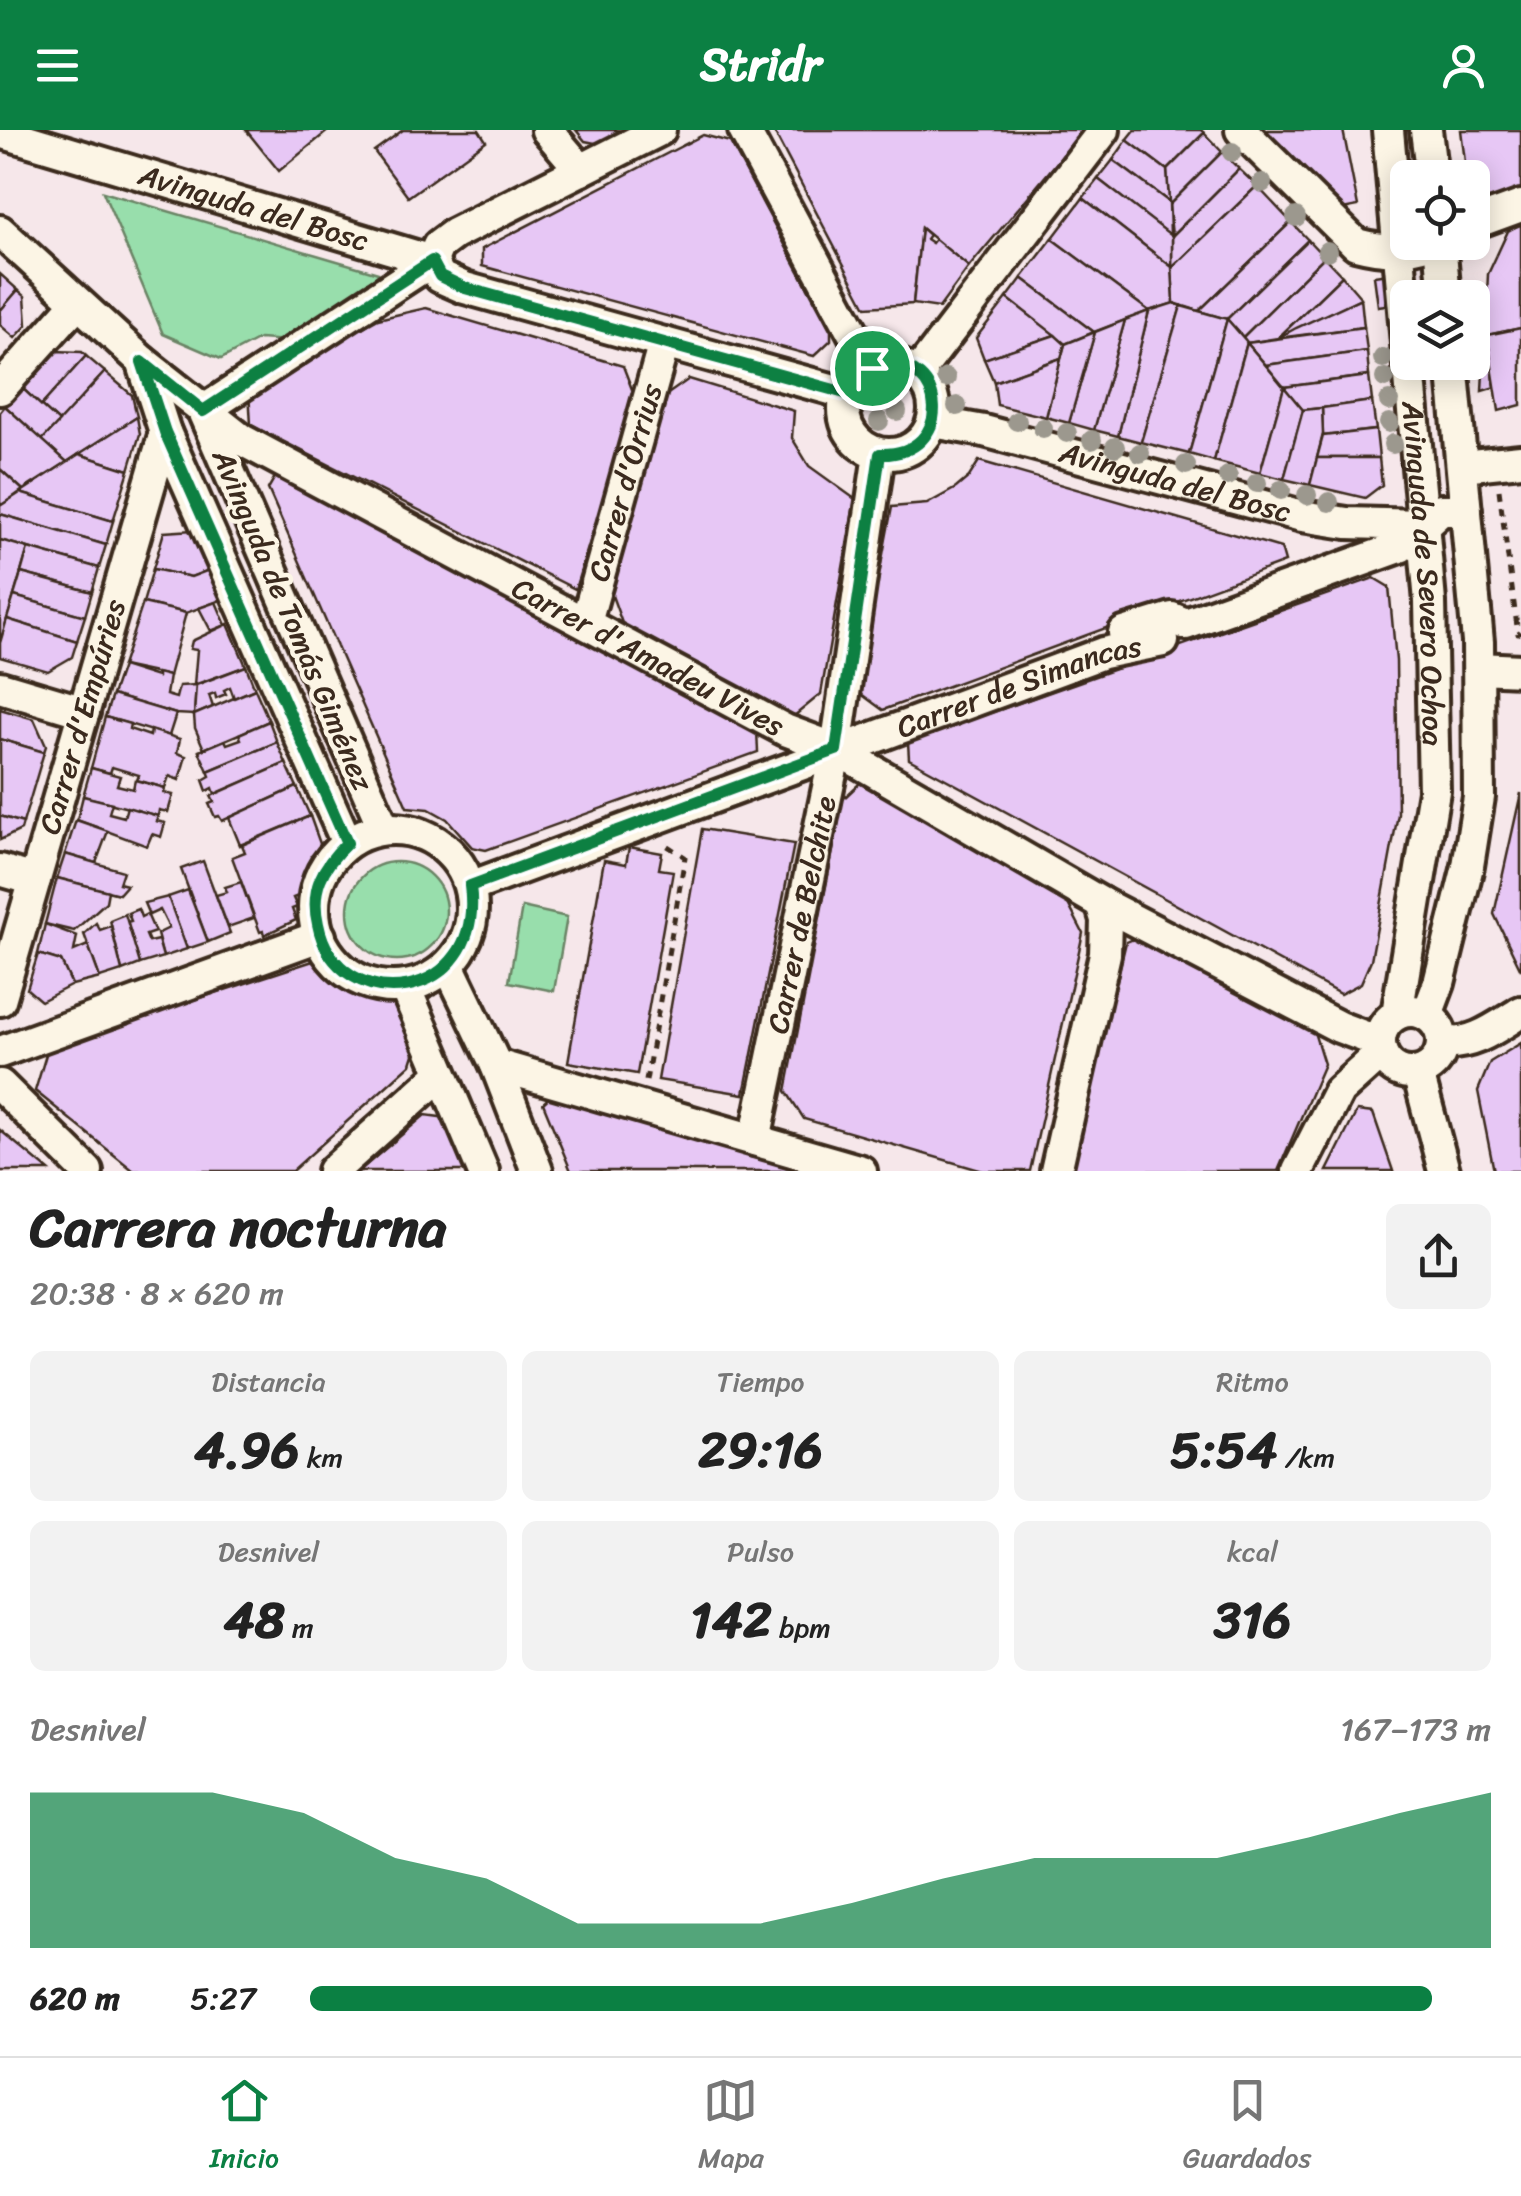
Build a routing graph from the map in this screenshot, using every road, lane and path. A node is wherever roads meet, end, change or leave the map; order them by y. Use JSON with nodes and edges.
{"nodes":[{"id":1,"x":547,"y":130,"type":"edge"},
{"id":2,"x":660,"y":130,"type":"edge"},
{"id":3,"x":744,"y":130,"type":"edge"},
{"id":4,"x":1104,"y":130,"type":"edge"},
{"id":5,"x":1241,"y":130,"type":"edge"},
{"id":6,"x":1388,"y":130,"type":"edge"},
{"id":7,"x":1426,"y":130,"type":"edge"},
{"id":8,"x":0,"y":132,"type":"edge"},
{"id":9,"x":1390,"y":160,"type":"edge"},
{"id":10,"x":1430,"y":160,"type":"edge"},
{"id":11,"x":581,"y":170,"type":"junction"},
{"id":12,"x":1521,"y":206,"type":"edge"},
{"id":13,"x":1490,"y":217,"type":"edge"},
{"id":14,"x":0,"y":231,"type":"edge"},
{"id":15,"x":1390,"y":250,"type":"edge"},
{"id":16,"x":1398,"y":260,"type":"edge"},
{"id":17,"x":432,"y":261,"type":"junction"},
{"id":18,"x":76,"y":304,"type":"junction"},
{"id":19,"x":664,"y":344,"type":"junction"},
{"id":20,"x":142,"y":362,"type":"junction"},
{"id":21,"x":872,"y":368,"type":"junction"},
{"id":22,"x":917,"y":374,"type":"junction"},
{"id":23,"x":1454,"y":380,"type":"edge"},
{"id":24,"x":0,"y":389,"type":"edge"},
{"id":25,"x":845,"y":393,"type":"junction"},
{"id":26,"x":203,"y":411,"type":"junction"},
{"id":27,"x":933,"y":422,"type":"junction"},
{"id":28,"x":165,"y":432,"type":"junction"},
{"id":29,"x":880,"y":454,"type":"junction"},
{"id":30,"x":1508,"y":461,"type":"edge"},
{"id":31,"x":1462,"y":466,"type":"junction"},
{"id":32,"x":1466,"y":510,"type":"junction"},
{"id":33,"x":1422,"y":525,"type":"junction"},
{"id":34,"x":1470,"y":558,"type":"junction"},
{"id":35,"x":1426,"y":562,"type":"junction"},
{"id":36,"x":586,"y":622,"type":"junction"},
{"id":37,"x":1520,"y":633,"type":"edge"},
{"id":38,"x":1502,"y":640,"type":"dead end"},
{"id":39,"x":1479,"y":668,"type":"junction"},
{"id":40,"x":1521,"y":670,"type":"edge"},
{"id":41,"x":0,"y":688,"type":"edge"},
{"id":42,"x":84,"y":712,"type":"junction"},
{"id":43,"x":836,"y":750,"type":"junction"},
{"id":44,"x":666,"y":812,"type":"junction"},
{"id":45,"x":384,"y":829,"type":"junction"},
{"id":46,"x":347,"y":843,"type":"junction"},
{"id":47,"x":0,"y":870,"type":"edge"},
{"id":48,"x":35,"y":880,"type":"junction"},
{"id":49,"x":470,"y":886,"type":"junction"},
{"id":50,"x":1101,"y":903,"type":"junction"},
{"id":51,"x":320,"y":936,"type":"junction"},
{"id":52,"x":450,"y":966,"type":"junction"},
{"id":53,"x":406,"y":987,"type":"junction"},
{"id":54,"x":0,"y":1000,"type":"edge"},
{"id":55,"x":1521,"y":1012,"type":"edge"},
{"id":56,"x":1412,"y":1014,"type":"junction"},
{"id":57,"x":1443,"y":1043,"type":"junction"},
{"id":58,"x":1380,"y":1047,"type":"junction"},
{"id":59,"x":0,"y":1052,"type":"edge"},
{"id":60,"x":496,"y":1065,"type":"junction"},
{"id":61,"x":1418,"y":1073,"type":"junction"},
{"id":62,"x":440,"y":1075,"type":"junction"},
{"id":63,"x":0,"y":1085,"type":"edge"},
{"id":64,"x":642,"y":1107,"type":"junction"},
{"id":65,"x":755,"y":1140,"type":"junction"},
{"id":66,"x":87,"y":1171,"type":"edge"},
{"id":67,"x":334,"y":1171,"type":"edge"},
{"id":68,"x":482,"y":1171,"type":"edge"},
{"id":69,"x":537,"y":1171,"type":"edge"},
{"id":70,"x":861,"y":1171,"type":"edge"},
{"id":71,"x":1056,"y":1171,"type":"edge"},
{"id":72,"x":1298,"y":1171,"type":"edge"},
{"id":73,"x":1444,"y":1171,"type":"edge"}],
"edges":[{"from":1,"to":11,"type":"street"},
{"from":2,"to":11,"type":"street"},
{"from":3,"to":21,"type":"street"},
{"from":4,"to":22,"type":"street"},
{"from":5,"to":15,"type":"street"},
{"from":6,"to":9,"type":"street","name":"Avinguda de Severo Ochoa"},
{"from":7,"to":10,"type":"street"},
{"from":8,"to":17,"type":"street","name":"Avinguda del Bosc"},
{"from":11,"to":17,"type":"street"},
{"from":12,"to":13,"type":"street"},
{"from":14,"to":18,"type":"street","name":"Carrer d'Amadeu Vives"},
{"from":16,"to":33,"type":"street","name":"Avinguda de Severo Ochoa"},
{"from":17,"to":19,"type":"street","name":"Avinguda del Bosc"},
{"from":17,"to":26,"type":"street"},
{"from":18,"to":20,"type":"street","name":"Carrer d'Amadeu Vives"},
{"from":18,"to":24,"type":"street"},
{"from":19,"to":25,"type":"street","name":"Avinguda del Bosc"},
{"from":19,"to":36,"type":"street","name":"Carrer d'Òrrius"},
{"from":20,"to":26,"type":"street","name":"Carrer d'Amadeu Vives"},
{"from":20,"to":28,"type":"street","name":"Avinguda de Tomás Giménez"},
{"from":21,"to":22,"type":"street"},
{"from":21,"to":25,"type":"street"},
{"from":22,"to":27,"type":"street"},
{"from":23,"to":31,"type":"street","name":"Avinguda de Severo Ochoa"},
{"from":25,"to":29,"type":"street"},
{"from":26,"to":36,"type":"street","name":"Carrer d'Amadeu Vives"},
{"from":26,"to":45,"type":"street","name":"Avinguda de Tomás Giménez"},
{"from":27,"to":29,"type":"street"},
{"from":27,"to":33,"type":"street","name":"Avinguda del Bosc"},
{"from":28,"to":42,"type":"street","name":"Carrer d'Empúries"},
{"from":28,"to":46,"type":"street","name":"Avinguda de Tomás Giménez"},
{"from":29,"to":43,"type":"street","name":"Carrer de Belchite"},
{"from":30,"to":31,"type":"street"},
{"from":30,"to":37,"type":"path"},
{"from":31,"to":32,"type":"street","name":"Avinguda de Severo Ochoa"},
{"from":32,"to":33,"type":"street"},
{"from":32,"to":34,"type":"street","name":"Avinguda de Severo Ochoa"},
{"from":33,"to":35,"type":"street","name":"Avinguda de Severo Ochoa"},
{"from":33,"to":43,"type":"street","name":"Carrer de Simancas"},
{"from":34,"to":35,"type":"street"},
{"from":34,"to":39,"type":"street","name":"Avinguda de Severo Ochoa"},
{"from":35,"to":56,"type":"street","name":"Avinguda de Severo Ochoa"},
{"from":36,"to":43,"type":"street","name":"Carrer d'Amadeu Vives"},
{"from":37,"to":38,"type":"path"},
{"from":39,"to":40,"type":"street"},
{"from":39,"to":56,"type":"street","name":"Avinguda de Severo Ochoa"},
{"from":41,"to":42,"type":"street"},
{"from":42,"to":48,"type":"street","name":"Carrer d'Empúries"},
{"from":43,"to":44,"type":"street","name":"Carrer de Simancas"},
{"from":43,"to":50,"type":"street","name":"Carrer d'Amadeu Vives"},
{"from":43,"to":65,"type":"street","name":"Carrer de Belchite"},
{"from":44,"to":49,"type":"street","name":"Carrer de Simancas"},
{"from":44,"to":64,"type":"path"},
{"from":45,"to":46,"type":"street"},
{"from":45,"to":49,"type":"street"},
{"from":46,"to":51,"type":"street"},
{"from":47,"to":48,"type":"street"},
{"from":48,"to":54,"type":"street","name":"Carrer d'Empúries"},
{"from":49,"to":52,"type":"street"},
{"from":50,"to":58,"type":"street","name":"Carrer d'Amadeu Vives"},
{"from":50,"to":71,"type":"street"},
{"from":51,"to":53,"type":"street"},
{"from":51,"to":59,"type":"street"},
{"from":52,"to":53,"type":"street"},
{"from":52,"to":60,"type":"street"},
{"from":53,"to":62,"type":"street"},
{"from":55,"to":57,"type":"street"},
{"from":56,"to":57,"type":"street"},
{"from":56,"to":58,"type":"street"},
{"from":57,"to":61,"type":"street"},
{"from":58,"to":61,"type":"street"},
{"from":58,"to":72,"type":"street"},
{"from":60,"to":64,"type":"street"},
{"from":60,"to":69,"type":"street"},
{"from":61,"to":73,"type":"street"},
{"from":62,"to":67,"type":"street"},
{"from":62,"to":68,"type":"street"},
{"from":63,"to":66,"type":"street"},
{"from":64,"to":65,"type":"street"},
{"from":65,"to":70,"type":"street"}]}
